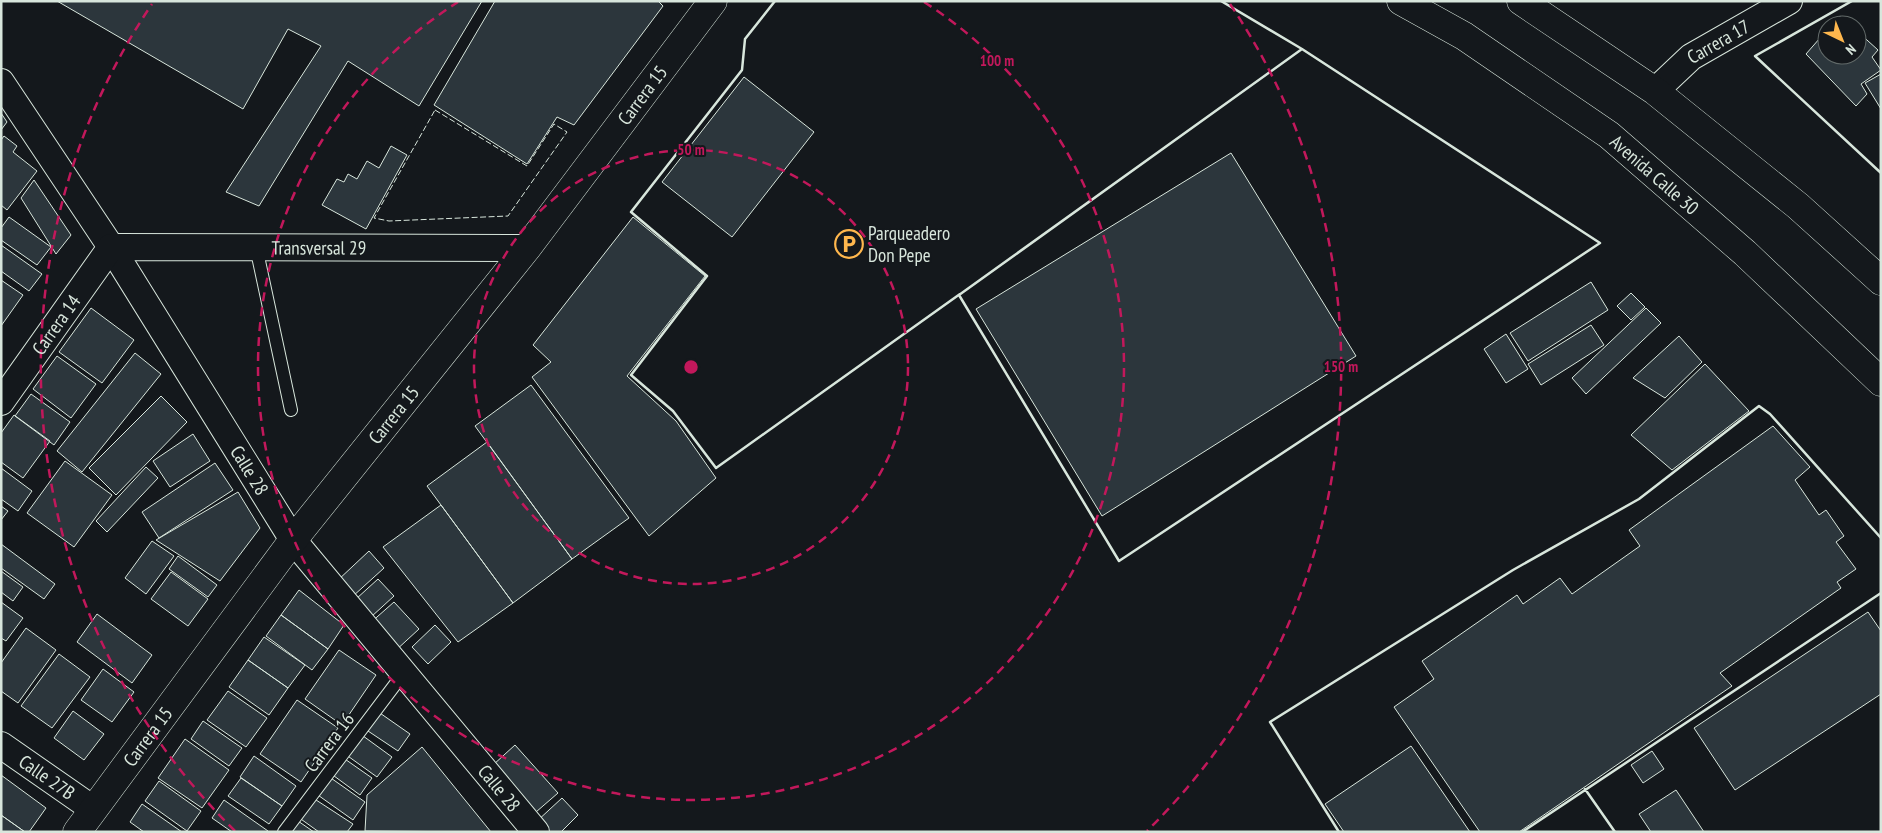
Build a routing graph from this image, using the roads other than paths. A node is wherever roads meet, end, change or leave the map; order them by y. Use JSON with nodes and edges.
{"nodes":[{"id":1,"x":713,"y":1,"type":"edge"},
{"id":2,"x":1402,"y":1,"type":"edge"},
{"id":3,"x":1521,"y":1,"type":"edge"},
{"id":4,"x":1789,"y":1,"type":"edge"},
{"id":5,"x":1,"y":82,"type":"edge"},
{"id":6,"x":1655,"y":92,"type":"junction"},
{"id":7,"x":111,"y":247,"type":"junction"},
{"id":8,"x":256,"y":247,"type":"junction"},
{"id":9,"x":526,"y":248,"type":"junction"},
{"id":10,"x":1881,"y":281,"type":"edge"},
{"id":11,"x":1881,"y":382,"type":"edge"},
{"id":12,"x":1,"y":402,"type":"edge"},
{"id":13,"x":291,"y":410,"type":"dead end"},
{"id":14,"x":293,"y":540,"type":"junction"},
{"id":15,"x":403,"y":674,"type":"junction"},
{"id":16,"x":1,"y":745,"type":"edge"},
{"id":17,"x":93,"y":809,"type":"junction"},
{"id":18,"x":77,"y":832,"type":"edge"},
{"id":19,"x":284,"y":832,"type":"edge"},
{"id":20,"x":536,"y":832,"type":"edge"}],
"edges":[{"from":1,"to":9,"type":"main road","name":"Carrera 15"},
{"from":2,"to":11,"type":"main road","name":"Avenida Calle 30"},
{"from":3,"to":6,"type":"main road"},
{"from":4,"to":6,"type":"street","name":"Carrera 17"},
{"from":5,"to":7,"type":"street","name":"Calle 28"},
{"from":6,"to":10,"type":"main road"},
{"from":7,"to":8,"type":"street","name":"Transversal 29"},
{"from":7,"to":12,"type":"street","name":"Carrera 14"},
{"from":7,"to":14,"type":"street","name":"Calle 28"},
{"from":8,"to":9,"type":"street","name":"Transversal 29"},
{"from":8,"to":13,"type":"lane"},
{"from":9,"to":14,"type":"main road","name":"Carrera 15"},
{"from":14,"to":15,"type":"street","name":"Calle 28"},
{"from":14,"to":17,"type":"main road","name":"Carrera 15"},
{"from":15,"to":19,"type":"lane","name":"Carrera 16"},
{"from":15,"to":20,"type":"street","name":"Calle 28"},
{"from":16,"to":17,"type":"street","name":"Calle 27B"},
{"from":17,"to":18,"type":"main road","name":"Carrera 15"}]}
